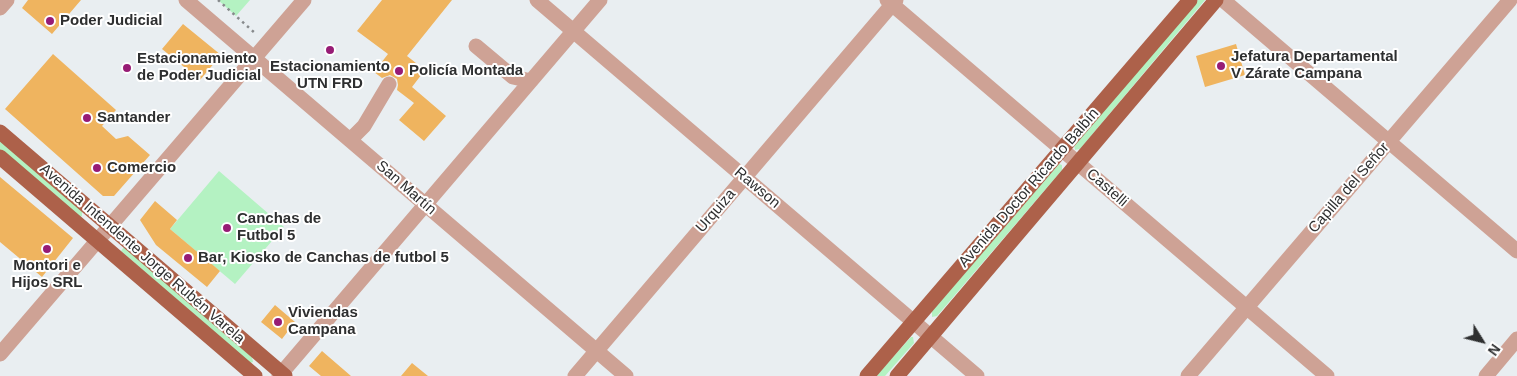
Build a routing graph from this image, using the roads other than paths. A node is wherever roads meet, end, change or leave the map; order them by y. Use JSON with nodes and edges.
{"nodes":[{"id":1,"x":7,"y":0,"type":"edge"},
{"id":2,"x":186,"y":0,"type":"edge"},
{"id":3,"x":304,"y":0,"type":"edge"},
{"id":4,"x":537,"y":0,"type":"edge"},
{"id":5,"x":600,"y":0,"type":"edge"},
{"id":6,"x":1190,"y":0,"type":"edge"},
{"id":7,"x":1216,"y":0,"type":"edge"},
{"id":8,"x":1223,"y":0,"type":"edge"},
{"id":9,"x":1510,"y":0,"type":"edge"},
{"id":10,"x":892,"y":1,"type":"edge"},
{"id":11,"x":0,"y":8,"type":"edge"},
{"id":12,"x":573,"y":31,"type":"junction"},
{"id":13,"x":476,"y":46,"type":"dead end"},
{"id":14,"x":254,"y":57,"type":"junction"},
{"id":15,"x":530,"y":81,"type":"junction"},
{"id":16,"x":389,"y":84,"type":"dead end"},
{"id":17,"x":0,"y":132,"type":"edge"},
{"id":18,"x":350,"y":140,"type":"junction"},
{"id":19,"x":1389,"y":141,"type":"junction"},
{"id":20,"x":1062,"y":149,"type":"junction"},
{"id":21,"x":0,"y":157,"type":"edge"},
{"id":22,"x":1078,"y":163,"type":"junction"},
{"id":23,"x":745,"y":177,"type":"junction"},
{"id":24,"x":425,"y":205,"type":"junction"},
{"id":25,"x":110,"y":226,"type":"junction"},
{"id":26,"x":97,"y":240,"type":"junction"},
{"id":27,"x":1517,"y":251,"type":"edge"},
{"id":28,"x":1247,"y":307,"type":"junction"},
{"id":29,"x":914,"y":322,"type":"junction"},
{"id":30,"x":931,"y":337,"type":"junction"},
{"id":31,"x":1517,"y":339,"type":"edge"},
{"id":32,"x":596,"y":351,"type":"junction"},
{"id":33,"x":0,"y":354,"type":"edge"},
{"id":34,"x":282,"y":375,"type":"edge"},
{"id":35,"x":255,"y":376,"type":"edge"},
{"id":36,"x":575,"y":376,"type":"edge"},
{"id":37,"x":626,"y":376,"type":"edge"},
{"id":38,"x":868,"y":376,"type":"edge"},
{"id":39,"x":897,"y":376,"type":"edge"},
{"id":40,"x":977,"y":376,"type":"edge"},
{"id":41,"x":1188,"y":376,"type":"edge"},
{"id":42,"x":1327,"y":376,"type":"edge"},
{"id":43,"x":1486,"y":376,"type":"edge"}],
"edges":[{"from":1,"to":11,"type":"street"},
{"from":2,"to":14,"type":"street","name":"San Martín"},
{"from":3,"to":14,"type":"street"},
{"from":4,"to":12,"type":"street","name":"Rawson"},
{"from":5,"to":12,"type":"street"},
{"from":6,"to":20,"type":"main road","name":"Avenida Doctor Ricardo Balbín"},
{"from":7,"to":22,"type":"main road","name":"Avenida Doctor Ricardo Balbín"},
{"from":8,"to":19,"type":"street"},
{"from":9,"to":19,"type":"street","name":"Capilla del Señor"},
{"from":10,"to":20,"type":"street","name":"Castelli"},
{"from":10,"to":23,"type":"street","name":"Urquiza"},
{"from":12,"to":15,"type":"street"},
{"from":12,"to":23,"type":"street","name":"Rawson"},
{"from":13,"to":15,"type":"street"},
{"from":14,"to":18,"type":"street","name":"San Martín"},
{"from":14,"to":25,"type":"street"},
{"from":15,"to":24,"type":"street"},
{"from":16,"to":18,"type":"street"},
{"from":17,"to":25,"type":"main road","name":"Avenida Intendente Jorge Rubén Varela"},
{"from":18,"to":24,"type":"street","name":"San Martín"},
{"from":19,"to":27,"type":"street"},
{"from":19,"to":28,"type":"street","name":"Capilla del Señor"},
{"from":20,"to":22,"type":"street","name":"Castelli"},
{"from":20,"to":29,"type":"main road","name":"Avenida Doctor Ricardo Balbín"},
{"from":21,"to":26,"type":"main road","name":"Avenida Intendente Jorge Rubén Varela"},
{"from":22,"to":28,"type":"street","name":"Castelli"},
{"from":22,"to":30,"type":"main road","name":"Avenida Doctor Ricardo Balbín"},
{"from":23,"to":29,"type":"street","name":"Rawson"},
{"from":23,"to":32,"type":"street","name":"Urquiza"},
{"from":24,"to":32,"type":"street","name":"San Martín"},
{"from":24,"to":34,"type":"street"},
{"from":25,"to":26,"type":"street"},
{"from":25,"to":34,"type":"main road","name":"Avenida Intendente Jorge Rubén Varela"},
{"from":26,"to":33,"type":"street"},
{"from":26,"to":35,"type":"main road","name":"Avenida Intendente Jorge Rubén Varela"},
{"from":28,"to":41,"type":"street","name":"Capilla del Señor"},
{"from":28,"to":42,"type":"street","name":"Castelli"},
{"from":29,"to":30,"type":"street","name":"Rawson"},
{"from":29,"to":38,"type":"main road","name":"Avenida Doctor Ricardo Balbín"},
{"from":30,"to":39,"type":"main road","name":"Avenida Doctor Ricardo Balbín"},
{"from":30,"to":40,"type":"street","name":"Rawson"},
{"from":31,"to":43,"type":"street"},
{"from":32,"to":36,"type":"street","name":"Urquiza"},
{"from":32,"to":37,"type":"street","name":"San Martín"}]}
